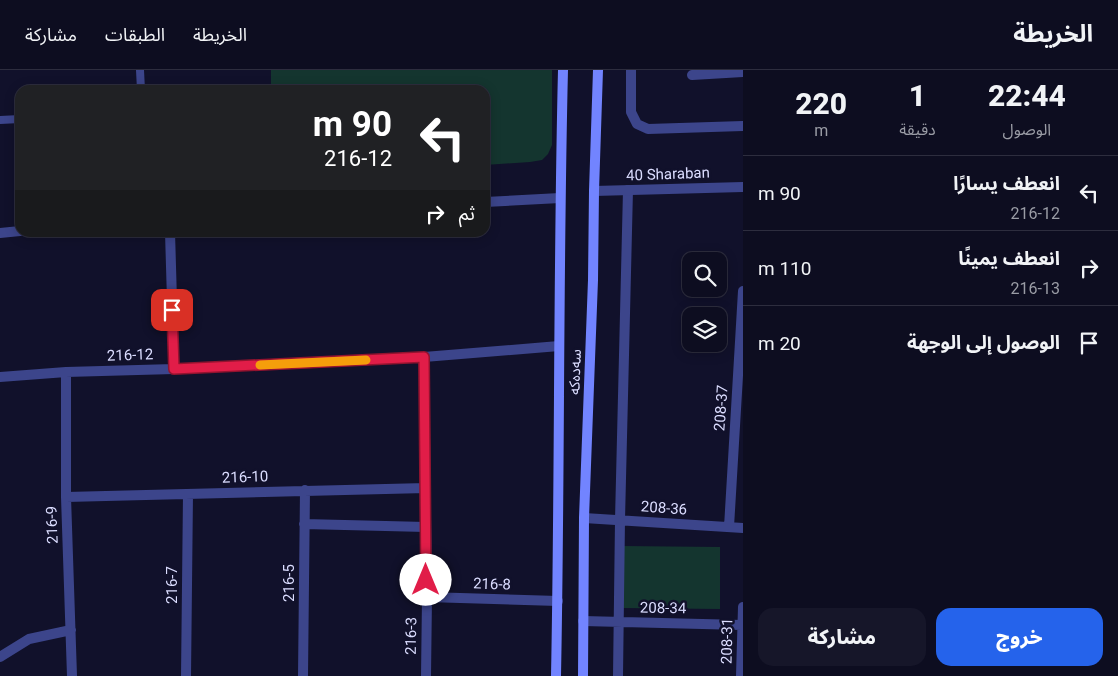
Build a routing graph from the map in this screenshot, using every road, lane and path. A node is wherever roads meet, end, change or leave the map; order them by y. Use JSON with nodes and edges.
{"nodes":[{"id":1,"x":140,"y":70,"type":"edge"},
{"id":2,"x":563,"y":70,"type":"edge"},
{"id":3,"x":598,"y":70,"type":"edge"},
{"id":4,"x":631,"y":70,"type":"edge"},
{"id":5,"x":743,"y":72,"type":"edge"},
{"id":6,"x":692,"y":75,"type":"dead end"},
{"id":7,"x":140,"y":85,"type":"edge"},
{"id":8,"x":15,"y":119,"type":"edge"},
{"id":9,"x":0,"y":120,"type":"edge"},
{"id":10,"x":743,"y":126,"type":"edge"},
{"id":11,"x":743,"y":187,"type":"edge"},
{"id":12,"x":628,"y":190,"type":"junction"},
{"id":13,"x":594,"y":191,"type":"junction"},
{"id":14,"x":560,"y":198,"type":"junction"},
{"id":15,"x":490,"y":202,"type":"edge"},
{"id":16,"x":15,"y":231,"type":"edge"},
{"id":17,"x":0,"y":232,"type":"edge"},
{"id":18,"x":170,"y":237,"type":"edge"},
{"id":19,"x":743,"y":291,"type":"edge"},
{"id":20,"x":560,"y":346,"type":"junction"},
{"id":21,"x":424,"y":357,"type":"junction"},
{"id":22,"x":174,"y":369,"type":"junction"},
{"id":23,"x":66,"y":372,"type":"junction"},
{"id":24,"x":0,"y":377,"type":"edge"},
{"id":25,"x":426,"y":488,"type":"junction"},
{"id":26,"x":305,"y":490,"type":"junction"},
{"id":27,"x":188,"y":494,"type":"junction"},
{"id":28,"x":66,"y":497,"type":"junction"},
{"id":29,"x":584,"y":518,"type":"junction"},
{"id":30,"x":620,"y":520,"type":"junction"},
{"id":31,"x":304,"y":524,"type":"junction"},
{"id":32,"x":426,"y":527,"type":"junction"},
{"id":33,"x":728,"y":527,"type":"junction"},
{"id":34,"x":743,"y":528,"type":"edge"},
{"id":35,"x":426,"y":598,"type":"junction"},
{"id":36,"x":558,"y":601,"type":"junction"},
{"id":37,"x":743,"y":607,"type":"edge"},
{"id":38,"x":583,"y":621,"type":"junction"},
{"id":39,"x":619,"y":622,"type":"junction"},
{"id":40,"x":742,"y":624,"type":"edge"},
{"id":41,"x":71,"y":630,"type":"junction"},
{"id":42,"x":0,"y":657,"type":"edge"},
{"id":43,"x":742,"y":659,"type":"edge"},
{"id":44,"x":72,"y":676,"type":"edge"},
{"id":45,"x":186,"y":676,"type":"edge"},
{"id":46,"x":303,"y":676,"type":"edge"},
{"id":47,"x":426,"y":676,"type":"edge"},
{"id":48,"x":556,"y":676,"type":"edge"},
{"id":49,"x":583,"y":676,"type":"edge"},
{"id":50,"x":618,"y":676,"type":"edge"},
{"id":51,"x":741,"y":676,"type":"edge"}],
"edges":[{"from":1,"to":7,"type":"lane"},
{"from":2,"to":14,"type":"main road","name":"سەدەکە"},
{"from":3,"to":13,"type":"main road","name":"سەدەکە"},
{"from":4,"to":10,"type":"street"},
{"from":5,"to":6,"type":"street"},
{"from":8,"to":9,"type":"lane"},
{"from":11,"to":12,"type":"street","name":"40 Sharaban"},
{"from":12,"to":13,"type":"street","name":"40 Sharaban"},
{"from":12,"to":30,"type":"street"},
{"from":13,"to":29,"type":"main road","name":"سەدەکە"},
{"from":14,"to":15,"type":"street"},
{"from":14,"to":20,"type":"main road","name":"سەدەکە"},
{"from":16,"to":17,"type":"street"},
{"from":18,"to":22,"type":"street"},
{"from":19,"to":33,"type":"street","name":"208-37"},
{"from":20,"to":21,"type":"street","name":"216-12"},
{"from":20,"to":36,"type":"main road","name":"سەدەکە"},
{"from":21,"to":22,"type":"street","name":"216-12"},
{"from":21,"to":25,"type":"street","name":"216-3"},
{"from":22,"to":23,"type":"street","name":"216-12"},
{"from":23,"to":24,"type":"street","name":"216-12"},
{"from":23,"to":28,"type":"street","name":"216-9"},
{"from":25,"to":26,"type":"street","name":"216-10"},
{"from":25,"to":32,"type":"street","name":"216-3"},
{"from":26,"to":27,"type":"street","name":"216-10"},
{"from":26,"to":31,"type":"street","name":"216-5"},
{"from":27,"to":28,"type":"street","name":"216-10"},
{"from":27,"to":45,"type":"street","name":"216-7"},
{"from":28,"to":41,"type":"street","name":"216-9"},
{"from":29,"to":30,"type":"street","name":"208-36"},
{"from":29,"to":38,"type":"main road","name":"سەدەکە"},
{"from":30,"to":33,"type":"street","name":"208-36"},
{"from":30,"to":39,"type":"street"},
{"from":31,"to":32,"type":"street"},
{"from":31,"to":46,"type":"street","name":"216-5"},
{"from":32,"to":35,"type":"street","name":"216-3"},
{"from":33,"to":34,"type":"street","name":"208-36"},
{"from":35,"to":36,"type":"street","name":"216-8"},
{"from":35,"to":47,"type":"street","name":"216-3"},
{"from":36,"to":48,"type":"main road","name":"سەدەکە"},
{"from":37,"to":40,"type":"street","name":"208-31"},
{"from":38,"to":39,"type":"street","name":"208-34"},
{"from":38,"to":49,"type":"main road","name":"سەدەکە"},
{"from":39,"to":40,"type":"street","name":"208-34"},
{"from":39,"to":50,"type":"street"},
{"from":40,"to":43,"type":"street","name":"208-31"},
{"from":41,"to":42,"type":"street"},
{"from":41,"to":44,"type":"street","name":"216-9"},
{"from":43,"to":51,"type":"street","name":"208-31"}]}
